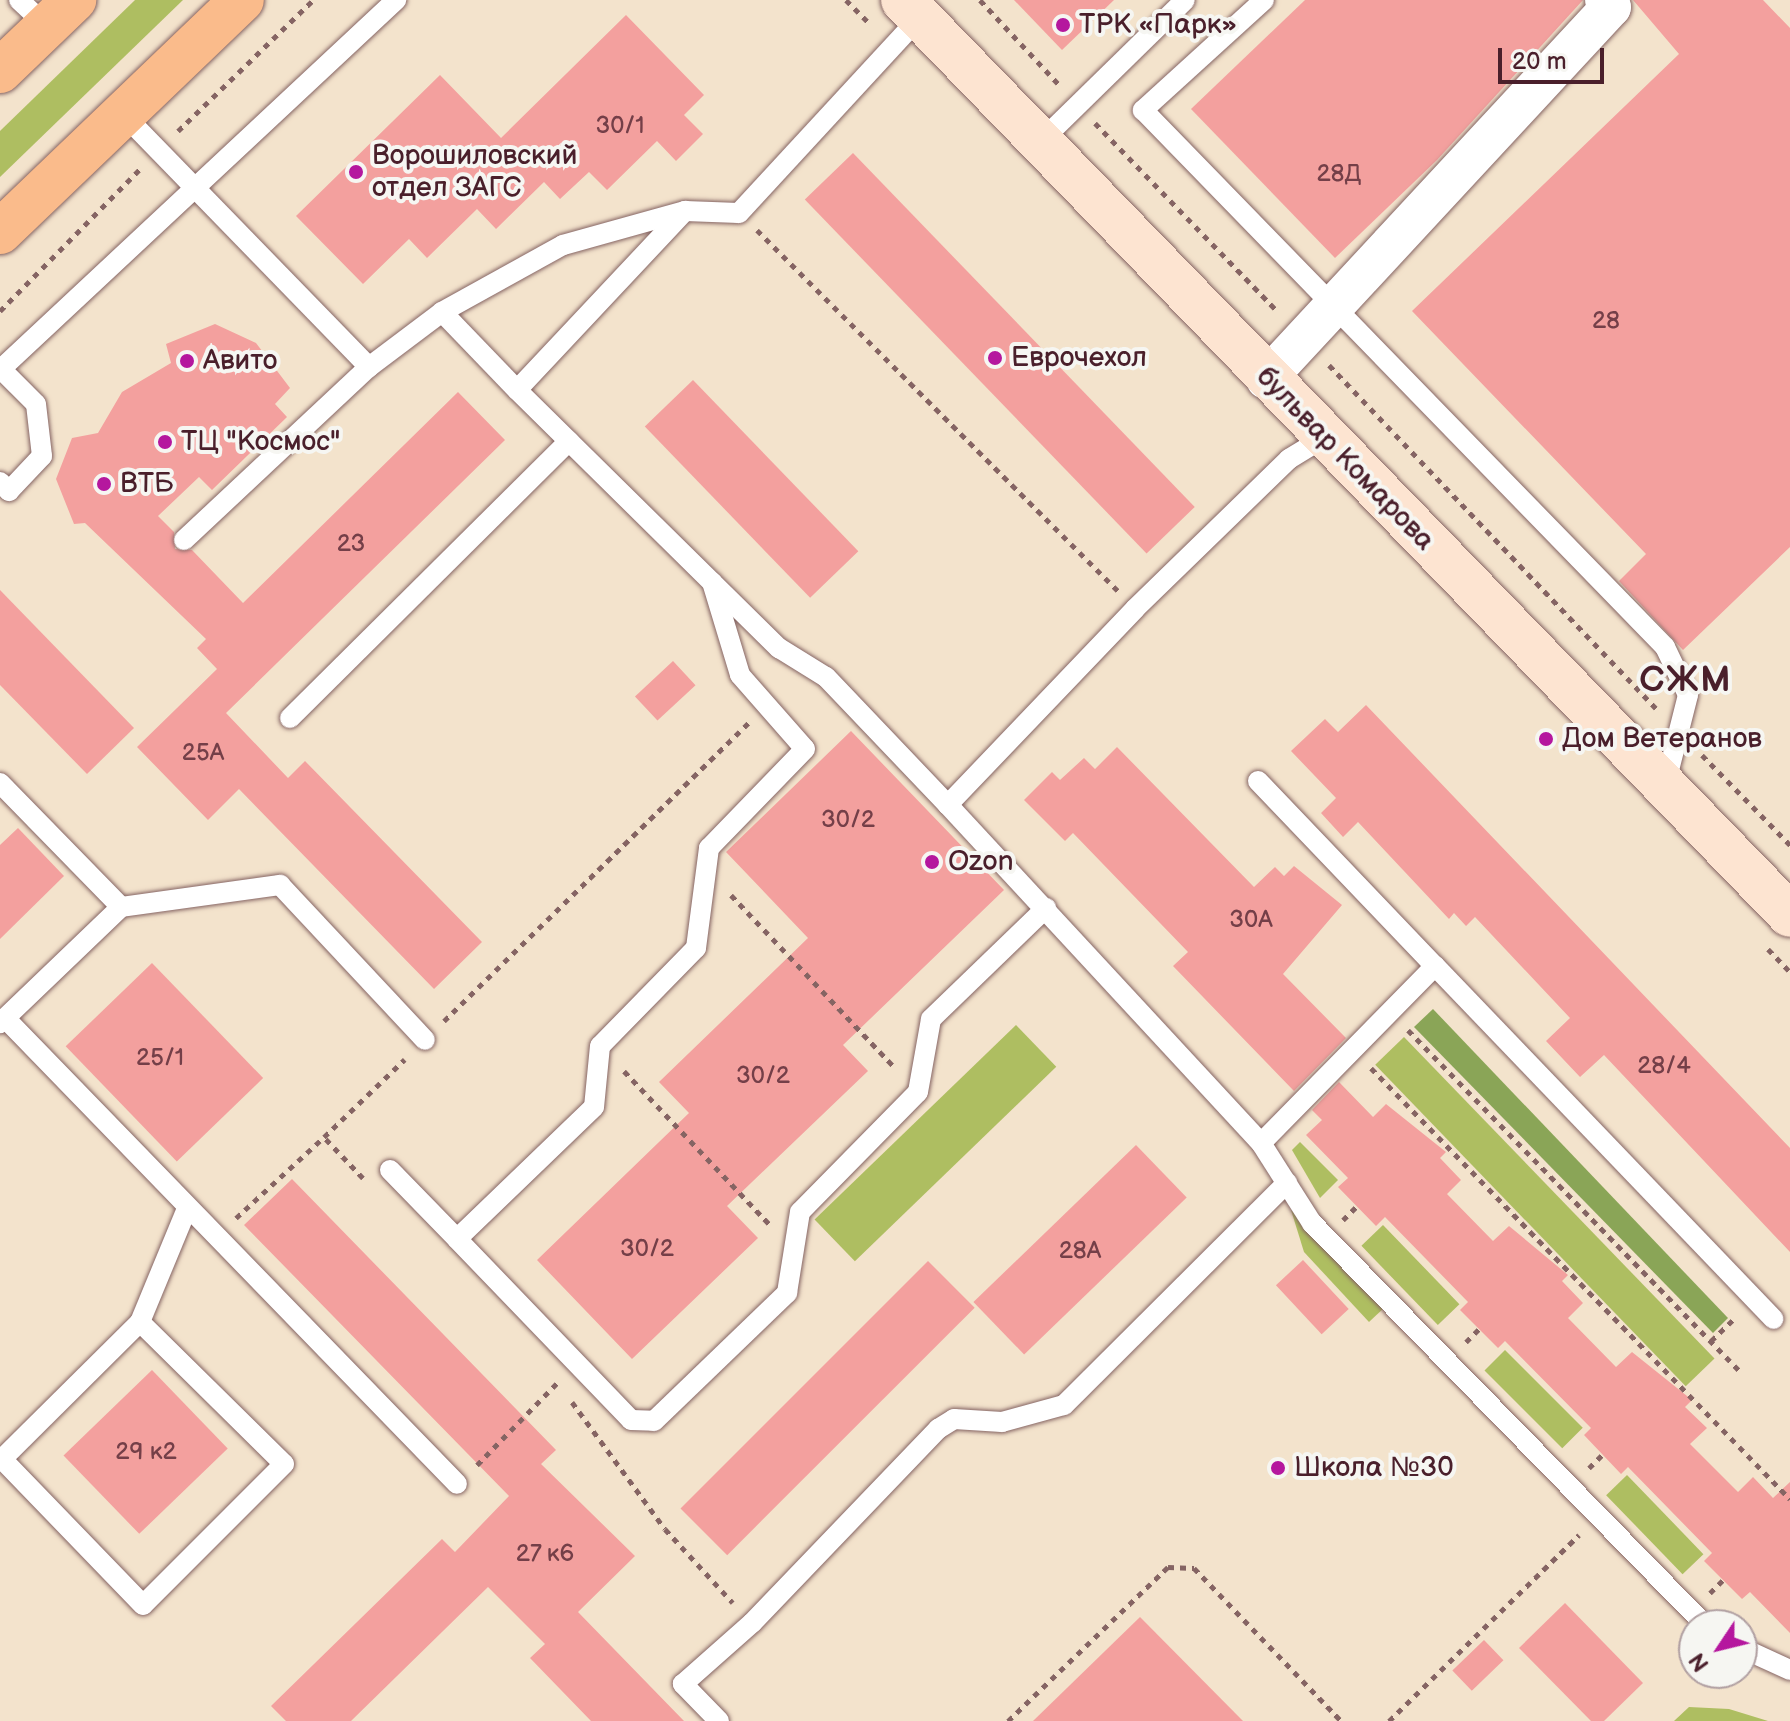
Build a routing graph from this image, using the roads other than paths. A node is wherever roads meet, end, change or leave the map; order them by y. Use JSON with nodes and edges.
{"nodes":[{"id":1,"x":242,"y":0,"type":"edge"},
{"id":2,"x":396,"y":0,"type":"edge"},
{"id":3,"x":1185,"y":0,"type":"edge"},
{"id":4,"x":1264,"y":0,"type":"edge"},
{"id":5,"x":1605,"y":0,"type":"edge"},
{"id":6,"x":47,"y":9,"type":"edge"},
{"id":7,"x":911,"y":9,"type":"edge"},
{"id":8,"x":0,"y":71,"type":"edge"},
{"id":9,"x":123,"y":114,"type":"junction"},
{"id":10,"x":1039,"y":143,"type":"junction"},
{"id":11,"x":196,"y":188,"type":"junction"},
{"id":12,"x":685,"y":211,"type":"junction"},
{"id":13,"x":0,"y":232,"type":"edge"},
{"id":14,"x":1334,"y":307,"type":"junction"},
{"id":15,"x":442,"y":312,"type":"junction"},
{"id":16,"x":369,"y":367,"type":"junction"},
{"id":17,"x":1266,"y":379,"type":"junction"},
{"id":18,"x":517,"y":390,"type":"junction"},
{"id":19,"x":1325,"y":437,"type":"junction"},
{"id":20,"x":569,"y":441,"type":"junction"},
{"id":21,"x":0,"y":482,"type":"edge"},
{"id":22,"x":184,"y":540,"type":"dead end"},
{"id":23,"x":712,"y":582,"type":"junction"},
{"id":24,"x":290,"y":718,"type":"dead end"},
{"id":25,"x":1258,"y":781,"type":"dead end"},
{"id":26,"x":0,"y":783,"type":"edge"},
{"id":27,"x":1665,"y":787,"type":"junction"},
{"id":28,"x":948,"y":805,"type":"junction"},
{"id":29,"x":121,"y":907,"type":"junction"},
{"id":30,"x":1046,"y":908,"type":"junction"},
{"id":31,"x":1790,"y":915,"type":"edge"},
{"id":32,"x":1435,"y":966,"type":"junction"},
{"id":33,"x":2,"y":1021,"type":"edge"},
{"id":34,"x":425,"y":1040,"type":"road end"},
{"id":35,"x":1261,"y":1143,"type":"junction"},
{"id":36,"x":390,"y":1170,"type":"dead end"},
{"id":37,"x":1287,"y":1183,"type":"junction"},
{"id":38,"x":186,"y":1211,"type":"junction"},
{"id":39,"x":457,"y":1239,"type":"junction"},
{"id":40,"x":1773,"y":1319,"type":"dead end"},
{"id":41,"x":140,"y":1322,"type":"junction"},
{"id":42,"x":457,"y":1484,"type":"dead end"},
{"id":43,"x":1689,"y":1609,"type":"edge"},
{"id":44,"x":1758,"y":1655,"type":"edge"},
{"id":45,"x":1790,"y":1670,"type":"edge"},
{"id":46,"x":719,"y":1721,"type":"edge"}],
"edges":[{"from":1,"to":9,"type":"main road"},
{"from":2,"to":11,"type":"lane"},
{"from":3,"to":10,"type":"lane"},
{"from":4,"to":14,"type":"lane"},
{"from":5,"to":14,"type":"street"},
{"from":6,"to":8,"type":"main road"},
{"from":7,"to":10,"type":"street","name":"бульвар Комарова"},
{"from":7,"to":12,"type":"lane"},
{"from":9,"to":11,"type":"lane"},
{"from":9,"to":13,"type":"main road"},
{"from":10,"to":17,"type":"street","name":"бульвар Комарова"},
{"from":11,"to":16,"type":"lane"},
{"from":11,"to":21,"type":"lane"},
{"from":12,"to":15,"type":"lane"},
{"from":12,"to":18,"type":"lane"},
{"from":14,"to":17,"type":"street"},
{"from":14,"to":27,"type":"lane"},
{"from":15,"to":16,"type":"lane"},
{"from":15,"to":18,"type":"lane"},
{"from":16,"to":22,"type":"lane"},
{"from":17,"to":19,"type":"street","name":"бульвар Комарова"},
{"from":18,"to":20,"type":"lane"},
{"from":19,"to":27,"type":"street","name":"бульвар Комарова"},
{"from":19,"to":28,"type":"lane"},
{"from":20,"to":23,"type":"lane"},
{"from":20,"to":24,"type":"lane"},
{"from":23,"to":28,"type":"lane"},
{"from":23,"to":39,"type":"lane"},
{"from":25,"to":32,"type":"lane"},
{"from":26,"to":29,"type":"lane"},
{"from":27,"to":31,"type":"street","name":"бульвар Комарова"},
{"from":28,"to":30,"type":"lane"},
{"from":29,"to":33,"type":"lane"},
{"from":29,"to":34,"type":"lane"},
{"from":30,"to":35,"type":"lane"},
{"from":30,"to":39,"type":"lane"},
{"from":32,"to":35,"type":"lane"},
{"from":32,"to":40,"type":"lane"},
{"from":33,"to":38,"type":"lane"},
{"from":35,"to":37,"type":"lane"},
{"from":36,"to":39,"type":"lane"},
{"from":37,"to":43,"type":"lane"},
{"from":37,"to":46,"type":"lane"},
{"from":38,"to":41,"type":"lane"},
{"from":38,"to":42,"type":"lane"},
{"from":41,"to":41,"type":"lane"},
{"from":44,"to":45,"type":"lane"}]}
